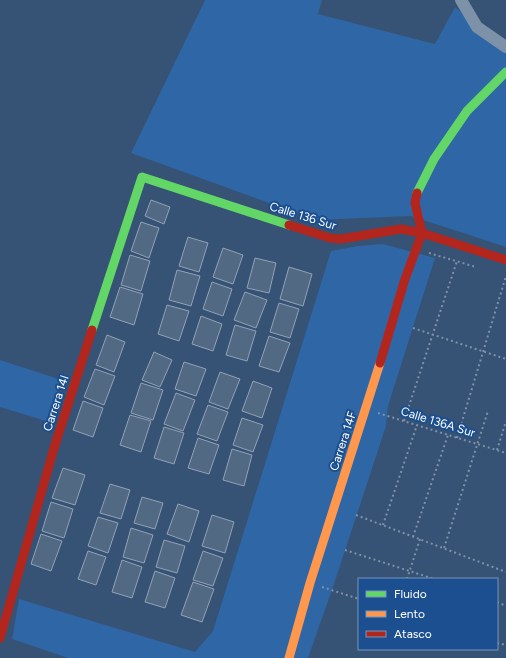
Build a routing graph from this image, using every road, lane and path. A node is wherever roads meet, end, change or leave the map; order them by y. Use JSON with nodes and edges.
{"nodes":[{"id":1,"x":461,"y":0,"type":"edge"},
{"id":2,"x":506,"y":47,"type":"edge"},
{"id":3,"x":506,"y":72,"type":"edge"},
{"id":4,"x":142,"y":177,"type":"joint"},
{"id":5,"x":422,"y":233,"type":"junction"},
{"id":6,"x":416,"y":249,"type":"junction"},
{"id":7,"x":506,"y":260,"type":"edge"},
{"id":8,"x":457,"y":261,"type":"junction"},
{"id":9,"x":482,"y":268,"type":"dead end"},
{"id":10,"x":500,"y":274,"type":"dead end"},
{"id":11,"x":506,"y":276,"type":"edge"},
{"id":12,"x":413,"y":328,"type":"dead end"},
{"id":13,"x":432,"y":336,"type":"junction"},
{"id":14,"x":483,"y":352,"type":"junction"},
{"id":15,"x":506,"y":359,"type":"edge"},
{"id":16,"x":366,"y":409,"type":"junction"},
{"id":17,"x":488,"y":411,"type":"dead end"},
{"id":18,"x":404,"y":421,"type":"junction"},
{"id":19,"x":506,"y":421,"type":"edge"},
{"id":20,"x":417,"y":425,"type":"junction"},
{"id":21,"x":448,"y":435,"type":"junction"},
{"id":22,"x":457,"y":438,"type":"junction"},
{"id":23,"x":479,"y":445,"type":"junction"},
{"id":24,"x":497,"y":450,"type":"junction"},
{"id":25,"x":506,"y":452,"type":"edge"},
{"id":26,"x":356,"y":515,"type":"dead end"},
{"id":27,"x":383,"y":525,"type":"junction"},
{"id":28,"x":413,"y":537,"type":"junction"},
{"id":29,"x":420,"y":539,"type":"junction"},
{"id":30,"x":444,"y":548,"type":"junction"},
{"id":31,"x":345,"y":550,"type":"dead end"},
{"id":32,"x":410,"y":570,"type":"junction"},
{"id":33,"x":506,"y":572,"type":"edge"},
{"id":34,"x":407,"y":578,"type":"edge"},
{"id":35,"x":431,"y":578,"type":"edge"},
{"id":36,"x":310,"y":583,"type":"junction"},
{"id":37,"x":358,"y":599,"type":"edge"},
{"id":38,"x":0,"y":638,"type":"edge"},
{"id":39,"x":288,"y":658,"type":"edge"}],
"edges":[{"from":1,"to":2,"type":"street"},
{"from":3,"to":5,"type":"street"},
{"from":4,"to":5,"type":"street","name":"Calle 136 Sur"},
{"from":4,"to":38,"type":"street","name":"Carrera 14I"},
{"from":5,"to":6,"type":"street","name":"Carrera 14F"},
{"from":5,"to":7,"type":"street","name":"Calle 136 Sur"},
{"from":6,"to":8,"type":"path"},
{"from":6,"to":16,"type":"street","name":"Carrera 14F"},
{"from":8,"to":9,"type":"path"},
{"from":8,"to":13,"type":"path"},
{"from":10,"to":11,"type":"path"},
{"from":11,"to":14,"type":"path"},
{"from":12,"to":13,"type":"path"},
{"from":13,"to":14,"type":"path"},
{"from":13,"to":18,"type":"path"},
{"from":14,"to":15,"type":"path"},
{"from":14,"to":22,"type":"path"},
{"from":16,"to":18,"type":"path","name":"Calle 136A Sur"},
{"from":16,"to":36,"type":"street","name":"Carrera 14F"},
{"from":17,"to":23,"type":"path"},
{"from":18,"to":20,"type":"path","name":"Calle 136A Sur"},
{"from":19,"to":24,"type":"path"},
{"from":20,"to":21,"type":"path","name":"Calle 136A Sur"},
{"from":20,"to":27,"type":"path"},
{"from":21,"to":22,"type":"path","name":"Calle 136A Sur"},
{"from":21,"to":28,"type":"path"},
{"from":22,"to":23,"type":"path","name":"Calle 136A Sur"},
{"from":23,"to":24,"type":"path","name":"Calle 136A Sur"},
{"from":23,"to":30,"type":"path"},
{"from":24,"to":25,"type":"path","name":"Calle 136A Sur"},
{"from":26,"to":27,"type":"path"},
{"from":27,"to":28,"type":"path"},
{"from":28,"to":29,"type":"path"},
{"from":29,"to":30,"type":"path"},
{"from":29,"to":32,"type":"path"},
{"from":30,"to":33,"type":"path"},
{"from":31,"to":32,"type":"path"},
{"from":32,"to":34,"type":"path"},
{"from":32,"to":35,"type":"path"},
{"from":36,"to":37,"type":"path"},
{"from":36,"to":39,"type":"street","name":"Carrera 14F"}]}
